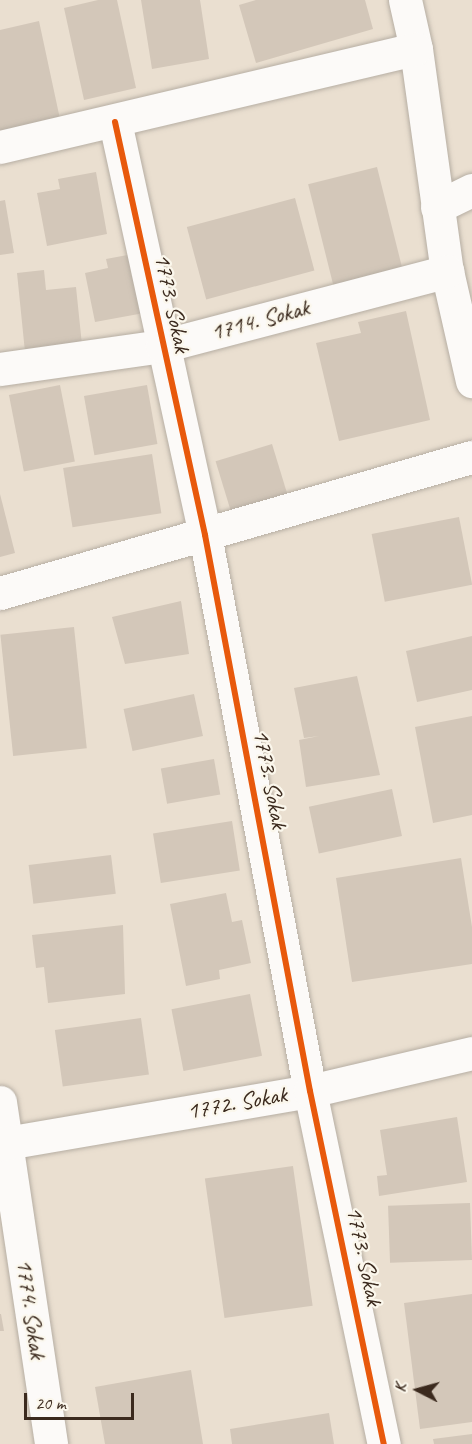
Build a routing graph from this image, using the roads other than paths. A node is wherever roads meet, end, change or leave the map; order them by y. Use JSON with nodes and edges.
{"nodes":[{"id":1,"x":405,"y":0,"type":"edge"},
{"id":2,"x":416,"y":49,"type":"junction"},
{"id":3,"x":115,"y":122,"type":"junction"},
{"id":4,"x":0,"y":147,"type":"edge"},
{"id":5,"x":472,"y":190,"type":"edge"},
{"id":6,"x":437,"y":207,"type":"junction"},
{"id":7,"x":447,"y":271,"type":"junction"},
{"id":8,"x":162,"y":345,"type":"junction"},
{"id":9,"x":0,"y":369,"type":"edge"},
{"id":10,"x":472,"y":381,"type":"edge"},
{"id":11,"x":472,"y":457,"type":"edge"},
{"id":12,"x":206,"y":535,"type":"junction"},
{"id":13,"x":0,"y":593,"type":"edge"},
{"id":14,"x":472,"y":1053,"type":"edge"},
{"id":15,"x":309,"y":1091,"type":"junction"},
{"id":16,"x":0,"y":1102,"type":"edge"},
{"id":17,"x":3,"y":1144,"type":"edge"},
{"id":18,"x":51,"y":1444,"type":"edge"},
{"id":19,"x":384,"y":1444,"type":"edge"}],
"edges":[{"from":1,"to":2,"type":"street"},
{"from":2,"to":3,"type":"street"},
{"from":2,"to":6,"type":"street"},
{"from":3,"to":4,"type":"street"},
{"from":3,"to":8,"type":"street","name":"1773. Sokak"},
{"from":5,"to":6,"type":"street"},
{"from":6,"to":7,"type":"street"},
{"from":7,"to":8,"type":"street","name":"1714. Sokak"},
{"from":7,"to":10,"type":"street"},
{"from":8,"to":9,"type":"street","name":"1714. Sokak"},
{"from":8,"to":12,"type":"street","name":"1773. Sokak"},
{"from":11,"to":12,"type":"street"},
{"from":12,"to":13,"type":"street"},
{"from":12,"to":15,"type":"street","name":"1773. Sokak"},
{"from":14,"to":15,"type":"street","name":"1772. Sokak"},
{"from":15,"to":17,"type":"street","name":"1772. Sokak"},
{"from":15,"to":19,"type":"street","name":"1773. Sokak"},
{"from":16,"to":17,"type":"street","name":"1774. Sokak"},
{"from":17,"to":18,"type":"street","name":"1774. Sokak"}]}
